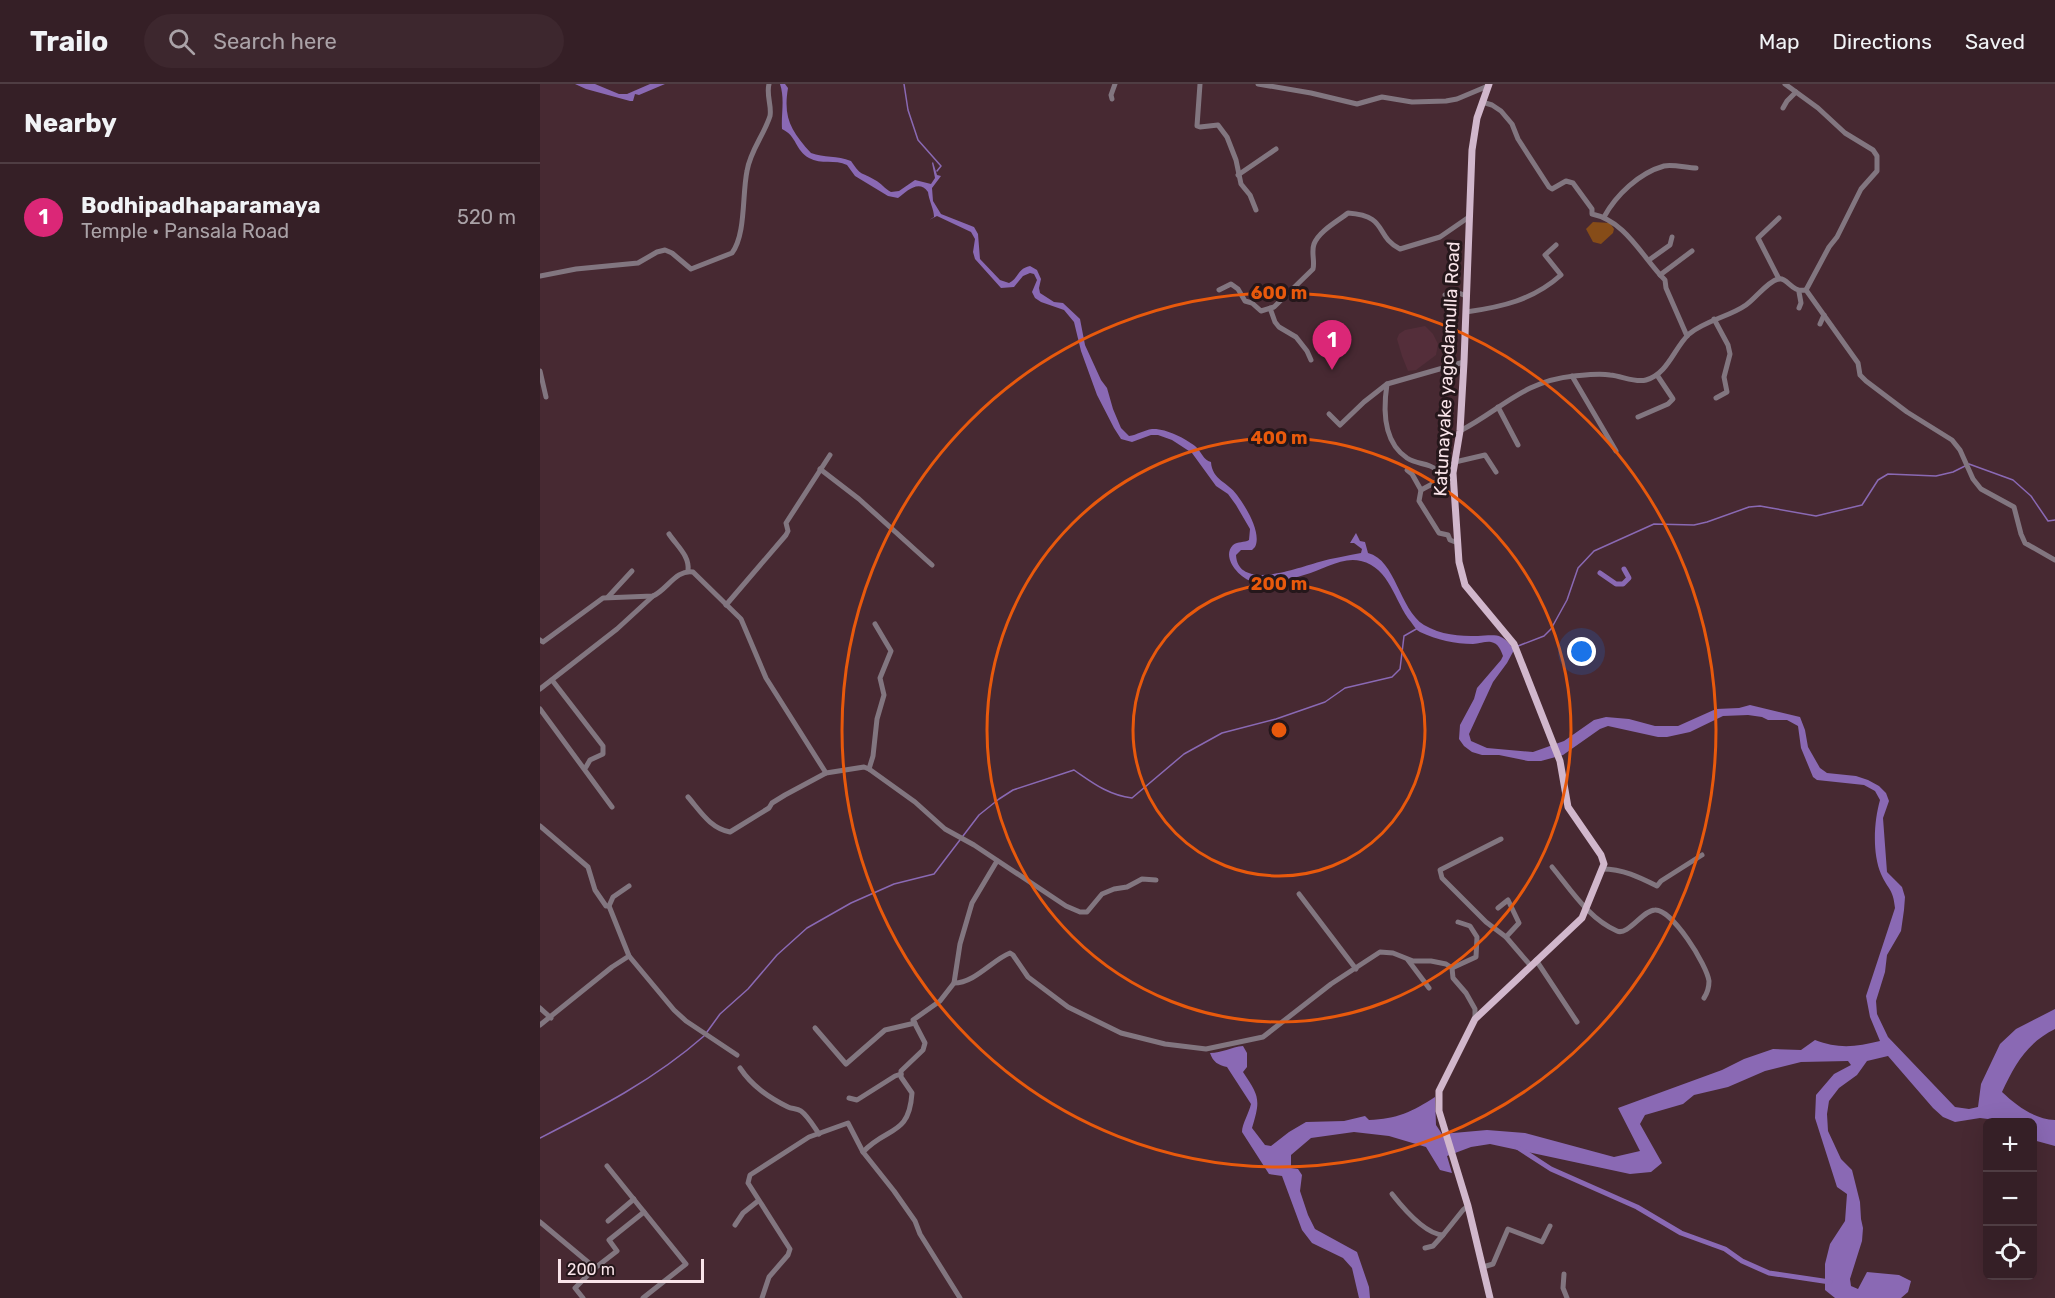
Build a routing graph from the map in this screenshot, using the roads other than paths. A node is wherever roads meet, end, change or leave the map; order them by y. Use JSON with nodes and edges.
{"nodes":[{"id":1,"x":769,"y":84,"type":"edge"},
{"id":2,"x":1115,"y":84,"type":"edge"},
{"id":3,"x":1200,"y":84,"type":"edge"},
{"id":4,"x":1258,"y":84,"type":"edge"},
{"id":5,"x":1785,"y":84,"type":"edge"},
{"id":6,"x":1489,"y":85,"type":"edge"},
{"id":7,"x":1288,"y":87,"type":"edge"},
{"id":8,"x":1796,"y":92,"type":"junction"},
{"id":9,"x":1112,"y":99,"type":"dead end"},
{"id":10,"x":1482,"y":102,"type":"junction"},
{"id":11,"x":1784,"y":108,"type":"dead end"},
{"id":12,"x":1276,"y":149,"type":"dead end"},
{"id":13,"x":1696,"y":168,"type":"dead end"},
{"id":14,"x":1238,"y":175,"type":"junction"},
{"id":15,"x":1256,"y":210,"type":"dead end"},
{"id":16,"x":1469,"y":217,"type":"junction"},
{"id":17,"x":1604,"y":217,"type":"junction"},
{"id":18,"x":1779,"y":218,"type":"dead end"},
{"id":19,"x":1672,"y":237,"type":"dead end"},
{"id":20,"x":1556,"y":244,"type":"dead end"},
{"id":21,"x":1692,"y":251,"type":"dead end"},
{"id":22,"x":1648,"y":260,"type":"junction"},
{"id":23,"x":1660,"y":275,"type":"junction"},
{"id":24,"x":540,"y":276,"type":"edge"},
{"id":25,"x":1779,"y":279,"type":"junction"},
{"id":26,"x":1219,"y":290,"type":"dead end"},
{"id":27,"x":1806,"y":290,"type":"junction"},
{"id":28,"x":1799,"y":292,"type":"junction"},
{"id":29,"x":1445,"y":295,"type":"dead end"},
{"id":30,"x":1466,"y":296,"type":"junction"},
{"id":31,"x":1270,"y":308,"type":"junction"},
{"id":32,"x":1799,"y":308,"type":"dead end"},
{"id":33,"x":1466,"y":312,"type":"junction"},
{"id":34,"x":1824,"y":315,"type":"junction"},
{"id":35,"x":1714,"y":320,"type":"junction"},
{"id":36,"x":1820,"y":324,"type":"dead end"},
{"id":37,"x":1687,"y":336,"type":"junction"},
{"id":38,"x":1311,"y":360,"type":"dead end"},
{"id":39,"x":1464,"y":362,"type":"junction"},
{"id":40,"x":540,"y":371,"type":"edge"},
{"id":41,"x":1657,"y":375,"type":"junction"},
{"id":42,"x":1572,"y":376,"type":"junction"},
{"id":43,"x":1387,"y":384,"type":"junction"},
{"id":44,"x":546,"y":398,"type":"dead end"},
{"id":45,"x":1716,"y":398,"type":"dead end"},
{"id":46,"x":1498,"y":407,"type":"junction"},
{"id":47,"x":1329,"y":414,"type":"dead end"},
{"id":48,"x":1638,"y":417,"type":"dead end"},
{"id":49,"x":1460,"y":432,"type":"junction"},
{"id":50,"x":1518,"y":445,"type":"dead end"},
{"id":51,"x":1616,"y":451,"type":"dead end"},
{"id":52,"x":830,"y":454,"type":"dead end"},
{"id":53,"x":1455,"y":462,"type":"junction"},
{"id":54,"x":820,"y":469,"type":"junction"},
{"id":55,"x":1407,"y":470,"type":"dead end"},
{"id":56,"x":1496,"y":472,"type":"dead end"},
{"id":57,"x":1449,"y":475,"type":"junction"},
{"id":58,"x":1421,"y":490,"type":"junction"},
{"id":59,"x":669,"y":534,"type":"dead end"},
{"id":60,"x":1458,"y":543,"type":"junction"},
{"id":61,"x":2055,"y":560,"type":"edge"},
{"id":62,"x":932,"y":565,"type":"dead end"},
{"id":63,"x":632,"y":571,"type":"dead end"},
{"id":64,"x":688,"y":571,"type":"junction"},
{"id":65,"x":654,"y":596,"type":"junction"},
{"id":66,"x":608,"y":597,"type":"junction"},
{"id":67,"x":726,"y":605,"type":"junction"},
{"id":68,"x":875,"y":624,"type":"dead end"},
{"id":69,"x":540,"y":640,"type":"edge"},
{"id":70,"x":552,"y":680,"type":"junction"},
{"id":71,"x":540,"y":689,"type":"edge"},
{"id":72,"x":540,"y":709,"type":"edge"},
{"id":73,"x":586,"y":767,"type":"dead end"},
{"id":74,"x":869,"y":769,"type":"junction"},
{"id":75,"x":826,"y":773,"type":"junction"},
{"id":76,"x":688,"y":797,"type":"dead end"},
{"id":77,"x":612,"y":807,"type":"dead end"},
{"id":78,"x":540,"y":826,"type":"edge"},
{"id":79,"x":1501,"y":839,"type":"dead end"},
{"id":80,"x":1702,"y":855,"type":"dead end"},
{"id":81,"x":997,"y":861,"type":"junction"},
{"id":82,"x":1552,"y":867,"type":"dead end"},
{"id":83,"x":1602,"y":869,"type":"junction"},
{"id":84,"x":1156,"y":880,"type":"dead end"},
{"id":85,"x":629,"y":886,"type":"dead end"},
{"id":86,"x":1299,"y":894,"type":"dead end"},
{"id":87,"x":609,"y":906,"type":"junction"},
{"id":88,"x":1498,"y":908,"type":"dead end"},
{"id":89,"x":1586,"y":910,"type":"junction"},
{"id":90,"x":1458,"y":922,"type":"dead end"},
{"id":91,"x":1506,"y":937,"type":"junction"},
{"id":92,"x":629,"y":956,"type":"junction"},
{"id":93,"x":1407,"y":959,"type":"junction"},
{"id":94,"x":1533,"y":963,"type":"junction"},
{"id":95,"x":1452,"y":968,"type":"junction"},
{"id":96,"x":1356,"y":969,"type":"junction"},
{"id":97,"x":954,"y":983,"type":"junction"},
{"id":98,"x":1429,"y":988,"type":"dead end"},
{"id":99,"x":1704,"y":998,"type":"dead end"},
{"id":100,"x":540,"y":1008,"type":"edge"},
{"id":101,"x":551,"y":1017,"type":"junction"},
{"id":102,"x":1475,"y":1019,"type":"junction"},
{"id":103,"x":1577,"y":1022,"type":"dead end"},
{"id":104,"x":915,"y":1023,"type":"junction"},
{"id":105,"x":540,"y":1025,"type":"edge"},
{"id":106,"x":815,"y":1028,"type":"dead end"},
{"id":107,"x":737,"y":1055,"type":"dead end"},
{"id":108,"x":740,"y":1068,"type":"dead end"},
{"id":109,"x":901,"y":1074,"type":"junction"},
{"id":110,"x":849,"y":1098,"type":"dead end"},
{"id":111,"x":819,"y":1134,"type":"junction"},
{"id":112,"x":863,"y":1152,"type":"junction"},
{"id":113,"x":607,"y":1166,"type":"dead end"},
{"id":114,"x":1392,"y":1194,"type":"dead end"},
{"id":115,"x":634,"y":1200,"type":"junction"},
{"id":116,"x":758,"y":1201,"type":"junction"},
{"id":117,"x":1468,"y":1206,"type":"junction"},
{"id":118,"x":644,"y":1212,"type":"junction"},
{"id":119,"x":608,"y":1221,"type":"dead end"},
{"id":120,"x":540,"y":1222,"type":"edge"},
{"id":121,"x":735,"y":1225,"type":"dead end"},
{"id":122,"x":1550,"y":1226,"type":"dead end"},
{"id":123,"x":1443,"y":1234,"type":"junction"},
{"id":124,"x":1425,"y":1248,"type":"dead end"},
{"id":125,"x":1483,"y":1267,"type":"junction"},
{"id":126,"x":594,"y":1268,"type":"junction"},
{"id":127,"x":1564,"y":1274,"type":"dead end"},
{"id":128,"x":583,"y":1298,"type":"edge"},
{"id":129,"x":644,"y":1298,"type":"edge"},
{"id":130,"x":762,"y":1298,"type":"edge"},
{"id":131,"x":960,"y":1298,"type":"edge"},
{"id":132,"x":1490,"y":1298,"type":"edge"},
{"id":133,"x":1567,"y":1298,"type":"edge"}],
"edges":[{"from":1,"to":24,"type":"street"},
{"from":2,"to":9,"type":"street"},
{"from":3,"to":14,"type":"street"},
{"from":4,"to":7,"type":"street"},
{"from":5,"to":8,"type":"street"},
{"from":6,"to":7,"type":"street"},
{"from":6,"to":10,"type":"main road","name":"Katunayake yagodamulla Road"},
{"from":8,"to":11,"type":"street"},
{"from":8,"to":27,"type":"street"},
{"from":10,"to":16,"type":"main road","name":"Katunayake yagodamulla Road"},
{"from":10,"to":17,"type":"street"},
{"from":12,"to":14,"type":"street"},
{"from":13,"to":17,"type":"street"},
{"from":14,"to":15,"type":"street"},
{"from":16,"to":30,"type":"main road","name":"Katunayake yagodamulla Road"},
{"from":16,"to":31,"type":"street"},
{"from":17,"to":22,"type":"street"},
{"from":18,"to":25,"type":"street"},
{"from":19,"to":22,"type":"street"},
{"from":20,"to":33,"type":"street"},
{"from":21,"to":23,"type":"street"},
{"from":22,"to":23,"type":"street"},
{"from":23,"to":37,"type":"street"},
{"from":25,"to":28,"type":"street"},
{"from":25,"to":35,"type":"street"},
{"from":26,"to":31,"type":"street"},
{"from":27,"to":28,"type":"street"},
{"from":27,"to":34,"type":"street"},
{"from":28,"to":32,"type":"street"},
{"from":29,"to":30,"type":"street"},
{"from":30,"to":33,"type":"main road","name":"Katunayake yagodamulla Road"},
{"from":31,"to":38,"type":"street"},
{"from":33,"to":39,"type":"main road","name":"Katunayake yagodamulla Road"},
{"from":34,"to":36,"type":"street"},
{"from":34,"to":61,"type":"street"},
{"from":35,"to":37,"type":"street"},
{"from":35,"to":45,"type":"street"},
{"from":37,"to":41,"type":"street"},
{"from":39,"to":43,"type":"street"},
{"from":39,"to":49,"type":"main road","name":"Katunayake yagodamulla Road"},
{"from":40,"to":44,"type":"street"},
{"from":41,"to":42,"type":"street"},
{"from":41,"to":48,"type":"street"},
{"from":42,"to":46,"type":"street"},
{"from":42,"to":51,"type":"street"},
{"from":43,"to":47,"type":"street"},
{"from":43,"to":57,"type":"street"},
{"from":46,"to":49,"type":"street"},
{"from":46,"to":50,"type":"street"},
{"from":49,"to":53,"type":"main road","name":"Katunayake yagodamulla Road"},
{"from":52,"to":54,"type":"street"},
{"from":53,"to":56,"type":"street"},
{"from":53,"to":57,"type":"main road","name":"Katunayake yagodamulla Road"},
{"from":54,"to":62,"type":"street"},
{"from":54,"to":67,"type":"street"},
{"from":55,"to":58,"type":"street"},
{"from":57,"to":58,"type":"street"},
{"from":57,"to":60,"type":"main road","name":"Katunayake yagodamulla Road"},
{"from":58,"to":60,"type":"street"},
{"from":59,"to":64,"type":"street"},
{"from":60,"to":83,"type":"main road","name":"Katunayake yagodamulla Road"},
{"from":63,"to":66,"type":"street"},
{"from":64,"to":65,"type":"street"},
{"from":64,"to":67,"type":"street"},
{"from":65,"to":66,"type":"street"},
{"from":65,"to":70,"type":"street"},
{"from":66,"to":69,"type":"street"},
{"from":67,"to":75,"type":"street"},
{"from":68,"to":74,"type":"street"},
{"from":70,"to":71,"type":"street"},
{"from":70,"to":73,"type":"street"},
{"from":72,"to":77,"type":"street"},
{"from":74,"to":75,"type":"street"},
{"from":74,"to":81,"type":"street"},
{"from":75,"to":76,"type":"street"},
{"from":78,"to":87,"type":"street"},
{"from":79,"to":91,"type":"street"},
{"from":80,"to":83,"type":"street"},
{"from":81,"to":84,"type":"street"},
{"from":81,"to":97,"type":"street"},
{"from":82,"to":89,"type":"street"},
{"from":83,"to":89,"type":"main road"},
{"from":85,"to":87,"type":"street"},
{"from":86,"to":96,"type":"street"},
{"from":87,"to":92,"type":"street"},
{"from":88,"to":91,"type":"street"},
{"from":89,"to":94,"type":"main road"},
{"from":89,"to":99,"type":"street"},
{"from":90,"to":95,"type":"street"},
{"from":91,"to":94,"type":"street"},
{"from":92,"to":101,"type":"street"},
{"from":92,"to":107,"type":"street"},
{"from":93,"to":95,"type":"street"},
{"from":93,"to":96,"type":"street"},
{"from":93,"to":98,"type":"street"},
{"from":94,"to":102,"type":"main road"},
{"from":94,"to":103,"type":"street"},
{"from":95,"to":102,"type":"street"},
{"from":96,"to":97,"type":"street"},
{"from":97,"to":104,"type":"street"},
{"from":100,"to":101,"type":"street"},
{"from":101,"to":105,"type":"street"},
{"from":102,"to":117,"type":"main road"},
{"from":104,"to":106,"type":"street"},
{"from":104,"to":109,"type":"street"},
{"from":108,"to":111,"type":"street"},
{"from":109,"to":110,"type":"street"},
{"from":109,"to":112,"type":"street"},
{"from":111,"to":112,"type":"street"},
{"from":111,"to":116,"type":"street"},
{"from":112,"to":131,"type":"street"},
{"from":113,"to":115,"type":"street"},
{"from":114,"to":123,"type":"street"},
{"from":115,"to":118,"type":"street"},
{"from":115,"to":119,"type":"street"},
{"from":116,"to":121,"type":"street"},
{"from":116,"to":130,"type":"street"},
{"from":117,"to":123,"type":"street"},
{"from":117,"to":125,"type":"main road"},
{"from":118,"to":126,"type":"street"},
{"from":118,"to":129,"type":"street"},
{"from":120,"to":126,"type":"street"},
{"from":122,"to":125,"type":"street"},
{"from":123,"to":124,"type":"street"},
{"from":125,"to":132,"type":"main road"},
{"from":126,"to":128,"type":"street"},
{"from":127,"to":133,"type":"street"}]}
